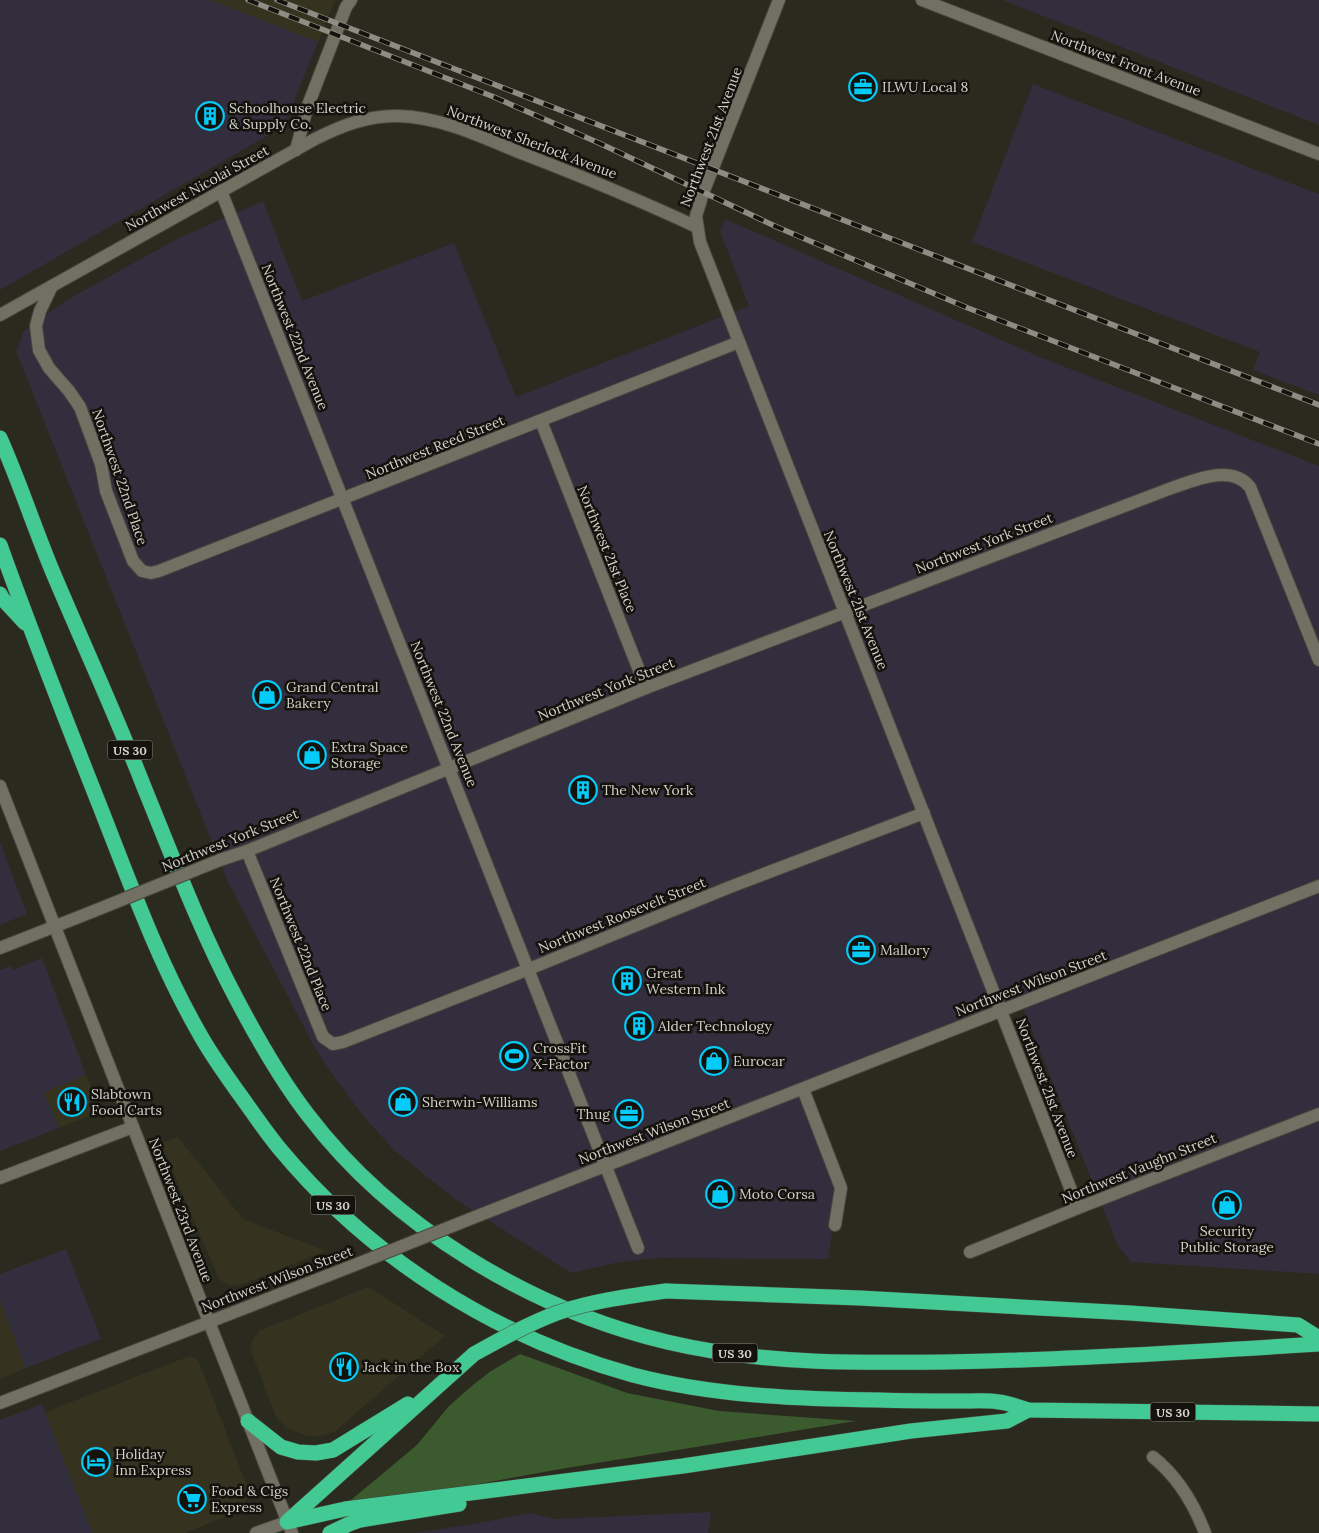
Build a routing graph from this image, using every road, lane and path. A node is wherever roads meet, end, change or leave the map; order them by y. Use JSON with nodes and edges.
{"nodes":[{"id":1,"x":351,"y":0,"type":"edge"},
{"id":2,"x":779,"y":0,"type":"edge"},
{"id":3,"x":922,"y":0,"type":"edge"},
{"id":4,"x":296,"y":150,"type":"junction"},
{"id":5,"x":1319,"y":154,"type":"edge"},
{"id":6,"x":221,"y":191,"type":"junction"},
{"id":7,"x":697,"y":227,"type":"junction"},
{"id":8,"x":52,"y":286,"type":"junction"},
{"id":9,"x":0,"y":315,"type":"edge"},
{"id":10,"x":739,"y":342,"type":"junction"},
{"id":11,"x":541,"y":421,"type":"junction"},
{"id":12,"x":0,"y":438,"type":"edge"},
{"id":13,"x":343,"y":499,"type":"junction"},
{"id":14,"x":0,"y":544,"type":"edge"},
{"id":15,"x":142,"y":571,"type":"joint"},
{"id":16,"x":0,"y":594,"type":"edge"},
{"id":17,"x":844,"y":613,"type":"junction"},
{"id":18,"x":31,"y":630,"type":"junction"},
{"id":19,"x":1319,"y":660,"type":"edge"},
{"id":20,"x":646,"y":688,"type":"junction"},
{"id":21,"x":450,"y":768,"type":"junction"},
{"id":22,"x":0,"y":786,"type":"edge"},
{"id":23,"x":924,"y":813,"type":"junction"},
{"id":24,"x":247,"y":851,"type":"junction"},
{"id":25,"x":1319,"y":886,"type":"edge"},
{"id":26,"x":55,"y":927,"type":"junction"},
{"id":27,"x":0,"y":948,"type":"edge"},
{"id":28,"x":529,"y":969,"type":"junction"},
{"id":29,"x":1001,"y":1011,"type":"junction"},
{"id":30,"x":333,"y":1044,"type":"joint"},
{"id":31,"x":803,"y":1089,"type":"junction"},
{"id":32,"x":1319,"y":1114,"type":"edge"},
{"id":33,"x":133,"y":1127,"type":"junction"},
{"id":34,"x":606,"y":1166,"type":"junction"},
{"id":35,"x":0,"y":1178,"type":"edge"},
{"id":36,"x":1078,"y":1208,"type":"junction"},
{"id":37,"x":835,"y":1225,"type":"dead end"},
{"id":38,"x":638,"y":1248,"type":"dead end"},
{"id":39,"x":970,"y":1252,"type":"dead end"},
{"id":40,"x":209,"y":1322,"type":"junction"},
{"id":41,"x":1319,"y":1338,"type":"edge"},
{"id":42,"x":1319,"y":1344,"type":"edge"},
{"id":43,"x":437,"y":1386,"type":"junction"},
{"id":44,"x":0,"y":1403,"type":"edge"},
{"id":45,"x":1028,"y":1410,"type":"junction"},
{"id":46,"x":1319,"y":1414,"type":"edge"},
{"id":47,"x":248,"y":1420,"type":"junction"},
{"id":48,"x":1153,"y":1457,"type":"dead end"},
{"id":49,"x":546,"y":1482,"type":"junction"},
{"id":50,"x":290,"y":1527,"type":"edge"},
{"id":51,"x":256,"y":1533,"type":"edge"},
{"id":52,"x":330,"y":1533,"type":"edge"},
{"id":53,"x":1205,"y":1533,"type":"edge"}],
"edges":[{"from":1,"to":4,"type":"street"},
{"from":2,"to":7,"type":"street","name":"Northwest 21st Avenue"},
{"from":3,"to":5,"type":"street","name":"Northwest Front Avenue"},
{"from":4,"to":6,"type":"street","name":"Northwest Nicolai Street"},
{"from":4,"to":7,"type":"street","name":"Northwest Sherlock Avenue"},
{"from":6,"to":8,"type":"street","name":"Northwest Nicolai Street"},
{"from":6,"to":13,"type":"street","name":"Northwest 22nd Avenue"},
{"from":7,"to":10,"type":"street","name":"Northwest 21st Avenue"},
{"from":8,"to":9,"type":"street","name":"Northwest Nicolai Street"},
{"from":8,"to":15,"type":"street","name":"Northwest 22nd Place"},
{"from":10,"to":11,"type":"street","name":"Northwest Reed Street"},
{"from":10,"to":17,"type":"street","name":"Northwest 21st Avenue"},
{"from":11,"to":13,"type":"street","name":"Northwest Reed Street"},
{"from":11,"to":20,"type":"street","name":"Northwest 21st Place"},
{"from":12,"to":42,"type":"highway","number":"US 30"},
{"from":13,"to":15,"type":"street","name":"Northwest Reed Street"},
{"from":13,"to":21,"type":"street","name":"Northwest 22nd Avenue"},
{"from":14,"to":18,"type":"highway","number":"US 30"},
{"from":16,"to":18,"type":"highway"},
{"from":17,"to":19,"type":"street","name":"Northwest York Street"},
{"from":17,"to":20,"type":"street","name":"Northwest York Street"},
{"from":17,"to":23,"type":"street","name":"Northwest 21st Avenue"},
{"from":18,"to":45,"type":"highway","number":"US 30"},
{"from":20,"to":21,"type":"street","name":"Northwest York Street"},
{"from":21,"to":24,"type":"street","name":"Northwest York Street"},
{"from":21,"to":28,"type":"street","name":"Northwest 22nd Avenue"},
{"from":22,"to":26,"type":"street","name":"Northwest 23rd Avenue"},
{"from":23,"to":28,"type":"street","name":"Northwest Roosevelt Street"},
{"from":23,"to":29,"type":"street","name":"Northwest 21st Avenue"},
{"from":24,"to":26,"type":"street","name":"Northwest York Street","bridge":true},
{"from":24,"to":30,"type":"street","name":"Northwest 22nd Place"},
{"from":25,"to":29,"type":"street","name":"Northwest Wilson Street"},
{"from":26,"to":27,"type":"street","name":"Northwest York Street"},
{"from":26,"to":33,"type":"street","name":"Northwest 23rd Avenue"},
{"from":28,"to":30,"type":"street","name":"Northwest Roosevelt Street"},
{"from":28,"to":34,"type":"street","name":"Northwest 22nd Avenue"},
{"from":29,"to":31,"type":"street","name":"Northwest Wilson Street"},
{"from":29,"to":36,"type":"street","name":"Northwest 21st Avenue"},
{"from":31,"to":34,"type":"street","name":"Northwest Wilson Street"},
{"from":31,"to":37,"type":"street"},
{"from":32,"to":36,"type":"street","name":"Northwest Vaughn Street"},
{"from":33,"to":35,"type":"street"},
{"from":33,"to":40,"type":"street","name":"Northwest 23rd Avenue"},
{"from":34,"to":38,"type":"street","name":"Northwest 22nd Avenue"},
{"from":34,"to":40,"type":"street","name":"Northwest Wilson Street","bridge":true},
{"from":36,"to":39,"type":"street","name":"Northwest Vaughn Street"},
{"from":40,"to":44,"type":"street","name":"Northwest Wilson Street"},
{"from":40,"to":47,"type":"street","name":"Northwest 23rd Avenue"},
{"from":41,"to":43,"type":"highway","bridge":true},
{"from":43,"to":47,"type":"highway"},
{"from":43,"to":50,"type":"highway"},
{"from":45,"to":46,"type":"highway","number":"US 30"},
{"from":45,"to":49,"type":"highway"},
{"from":47,"to":50,"type":"street","name":"Northwest 23rd Avenue"},
{"from":48,"to":53,"type":"street"},
{"from":49,"to":50,"type":"highway"},
{"from":49,"to":52,"type":"highway"},
{"from":50,"to":51,"type":"street"}]}
